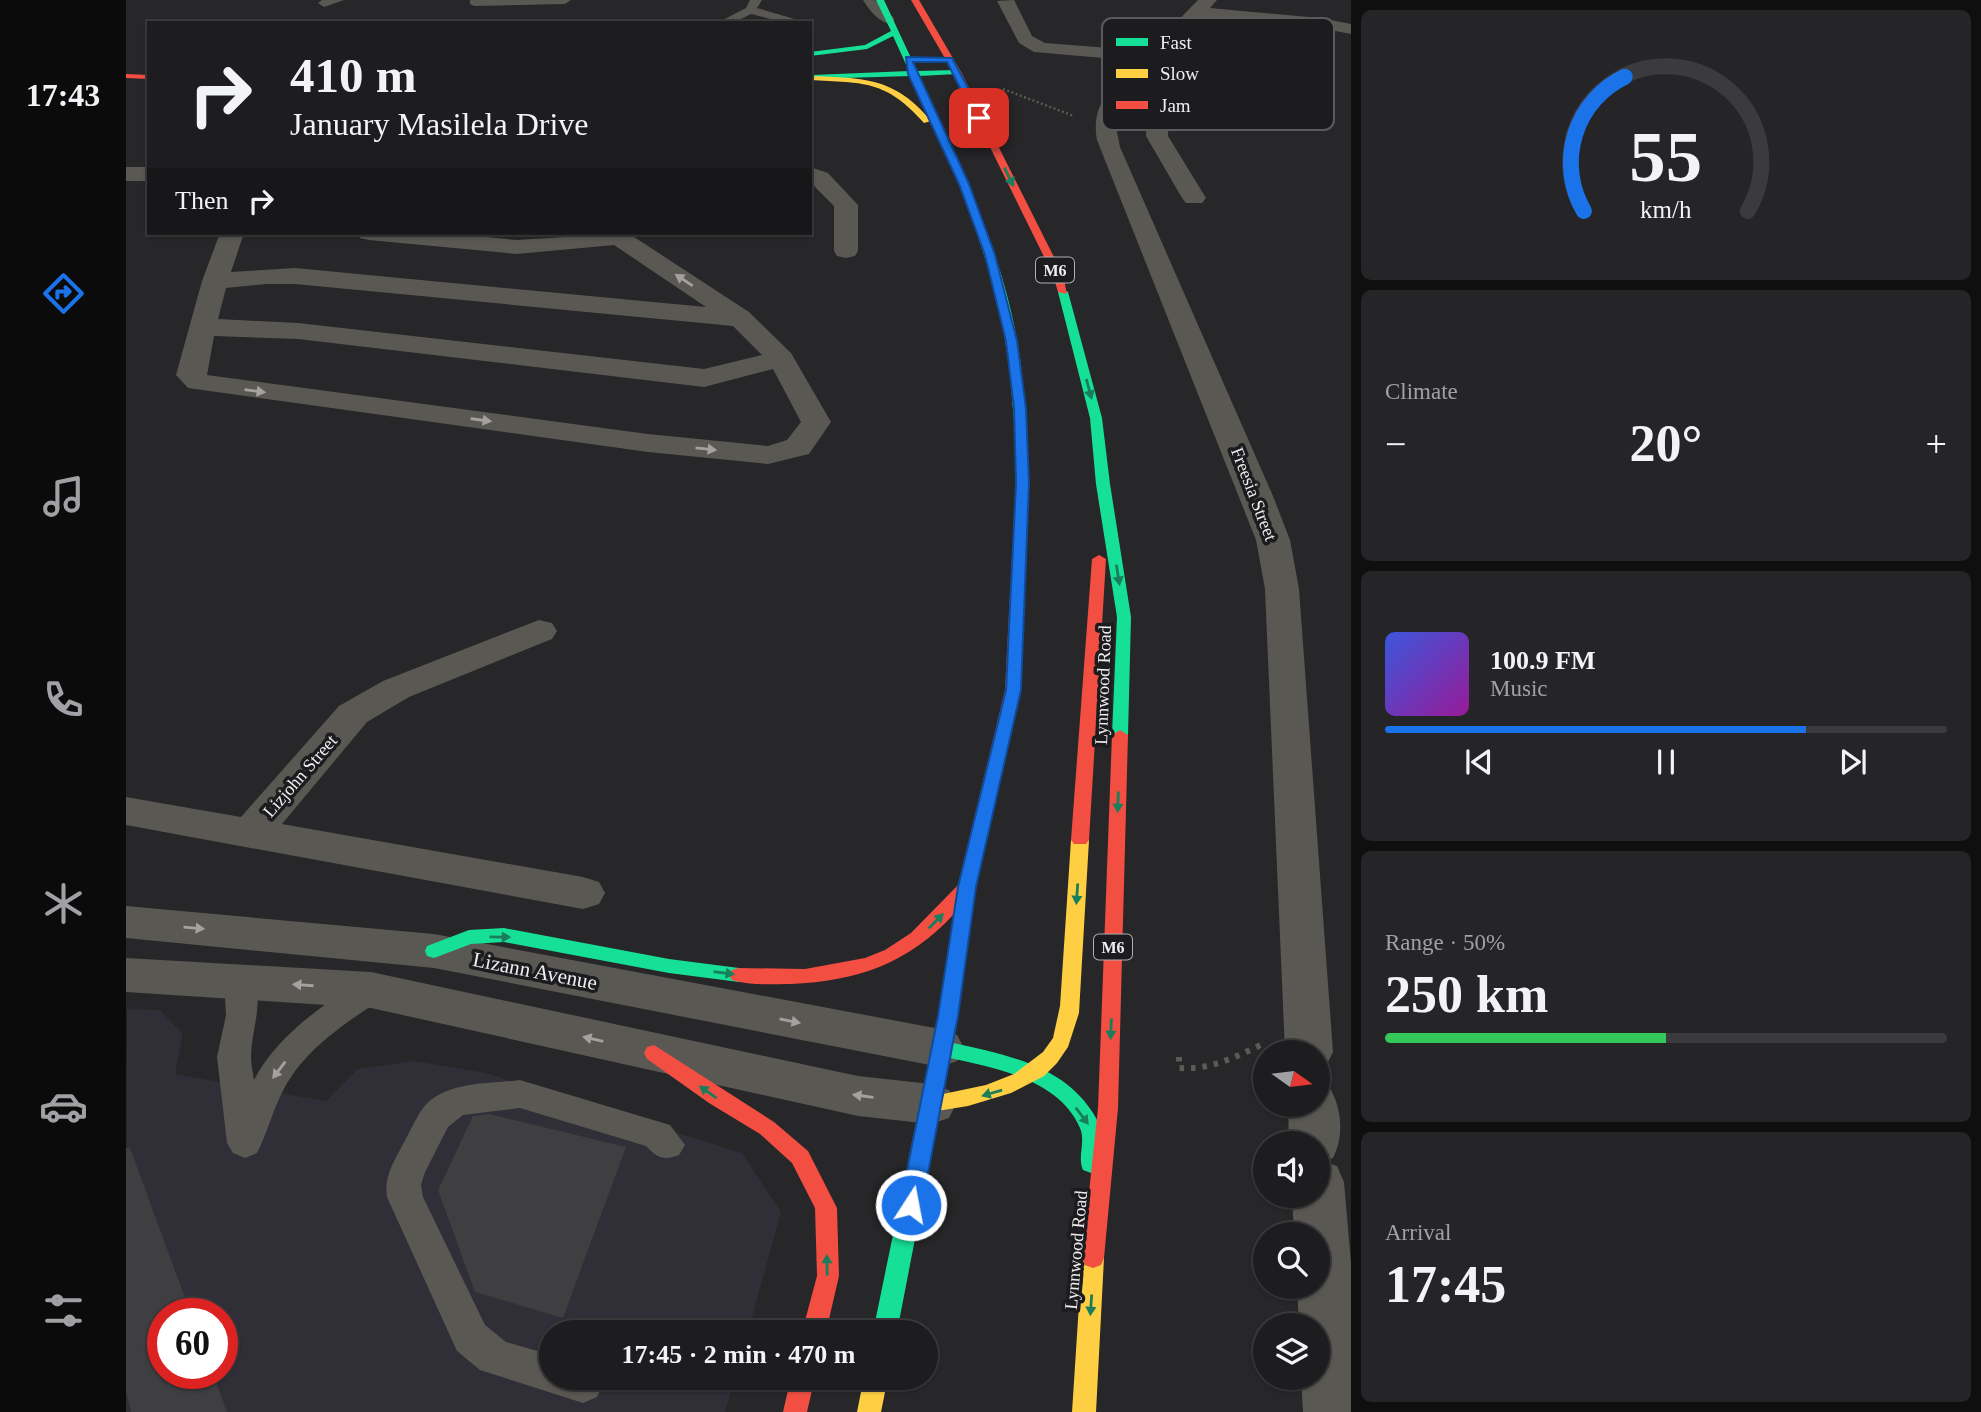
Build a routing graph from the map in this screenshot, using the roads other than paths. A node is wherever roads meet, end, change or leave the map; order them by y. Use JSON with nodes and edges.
{"nodes":[{"id":1,"x":338,"y":0,"type":"edge"},
{"id":2,"x":565,"y":0,"type":"edge"},
{"id":3,"x":869,"y":0,"type":"edge"},
{"id":4,"x":880,"y":0,"type":"edge"},
{"id":5,"x":915,"y":0,"type":"edge"},
{"id":6,"x":1006,"y":1,"type":"edge"},
{"id":7,"x":324,"y":3,"type":"dead end"},
{"id":8,"x":472,"y":5,"type":"edge"},
{"id":9,"x":753,"y":5,"type":"edge"},
{"id":10,"x":1202,"y":6,"type":"edge"},
{"id":11,"x":806,"y":8,"type":"dead end"},
{"id":12,"x":1285,"y":18,"type":"edge"},
{"id":13,"x":726,"y":21,"type":"edge"},
{"id":14,"x":797,"y":21,"type":"edge"},
{"id":15,"x":803,"y":21,"type":"edge"},
{"id":16,"x":893,"y":26,"type":"junction"},
{"id":17,"x":1102,"y":53,"type":"edge"},
{"id":18,"x":812,"y":54,"type":"edge"},
{"id":19,"x":812,"y":60,"type":"edge"},
{"id":20,"x":126,"y":62,"type":"edge"},
{"id":21,"x":147,"y":62,"type":"edge"},
{"id":22,"x":910,"y":66,"type":"junction"},
{"id":23,"x":953,"y":66,"type":"junction"},
{"id":24,"x":126,"y":76,"type":"edge"},
{"id":25,"x":147,"y":77,"type":"edge"},
{"id":26,"x":812,"y":78,"type":"edge"},
{"id":27,"x":812,"y":78,"type":"edge"},
{"id":28,"x":1108,"y":130,"type":"edge"},
{"id":29,"x":1157,"y":130,"type":"edge"},
{"id":30,"x":944,"y":141,"type":"junction"},
{"id":31,"x":126,"y":174,"type":"edge"},
{"id":32,"x":147,"y":174,"type":"edge"},
{"id":33,"x":812,"y":175,"type":"edge"},
{"id":34,"x":1194,"y":198,"type":"dead end"},
{"id":35,"x":231,"y":235,"type":"edge"},
{"id":36,"x":390,"y":235,"type":"edge"},
{"id":37,"x":616,"y":235,"type":"edge"},
{"id":38,"x":846,"y":251,"type":"dead end"},
{"id":39,"x":215,"y":281,"type":"junction"},
{"id":40,"x":740,"y":318,"type":"junction"},
{"id":41,"x":204,"y":327,"type":"junction"},
{"id":42,"x":781,"y":359,"type":"junction"},
{"id":43,"x":1103,"y":484,"type":"junction"},
{"id":44,"x":539,"y":631,"type":"dead end"},
{"id":45,"x":126,"y":811,"type":"edge"},
{"id":46,"x":251,"y":833,"type":"junction"},
{"id":47,"x":967,"y":887,"type":"junction"},
{"id":48,"x":583,"y":893,"type":"dead end"},
{"id":49,"x":126,"y":922,"type":"edge"},
{"id":50,"x":434,"y":951,"type":"junction"},
{"id":51,"x":126,"y":975,"type":"edge"},
{"id":52,"x":240,"y":981,"type":"junction"},
{"id":53,"x":371,"y":990,"type":"junction"},
{"id":54,"x":1309,"y":1040,"type":"edge"},
{"id":55,"x":940,"y":1048,"type":"junction"},
{"id":56,"x":654,"y":1053,"type":"junction"},
{"id":57,"x":1032,"y":1072,"type":"junction"},
{"id":58,"x":931,"y":1104,"type":"junction"},
{"id":59,"x":667,"y":1145,"type":"dead end"},
{"id":60,"x":1320,"y":1208,"type":"edge"},
{"id":61,"x":1093,"y":1261,"type":"junction"},
{"id":62,"x":817,"y":1320,"type":"edge"},
{"id":63,"x":887,"y":1320,"type":"edge"},
{"id":64,"x":539,"y":1370,"type":"edge"},
{"id":65,"x":800,"y":1390,"type":"edge"},
{"id":66,"x":873,"y":1390,"type":"edge"},
{"id":67,"x":795,"y":1412,"type":"edge"},
{"id":68,"x":869,"y":1412,"type":"edge"},
{"id":69,"x":1084,"y":1412,"type":"edge"},
{"id":70,"x":1333,"y":1412,"type":"edge"}],
"edges":[{"from":1,"to":7,"type":"lane"},
{"from":2,"to":8,"type":"lane"},
{"from":3,"to":16,"type":"lane"},
{"from":4,"to":16,"type":"main road"},
{"from":5,"to":23,"type":"main road","name":"Lynnwood Road","number":"M6"},
{"from":6,"to":17,"type":"street"},
{"from":9,"to":13,"type":"lane"},
{"from":9,"to":14,"type":"lane"},
{"from":10,"to":12,"type":"street"},
{"from":11,"to":15,"type":"lane"},
{"from":16,"to":18,"type":"main road"},
{"from":16,"to":22,"type":"main road"},
{"from":19,"to":22,"type":"main road"},
{"from":20,"to":21,"type":"main road"},
{"from":22,"to":23,"type":"main road"},
{"from":22,"to":26,"type":"main road"},
{"from":22,"to":30,"type":"main road"},
{"from":23,"to":43,"type":"main road","name":"Lynnwood Road","number":"M6","one_way":true},
{"from":24,"to":25,"type":"main road"},
{"from":27,"to":30,"type":"main road"},
{"from":28,"to":54,"type":"street","name":"Freesia Street"},
{"from":29,"to":34,"type":"street"},
{"from":30,"to":47,"type":"main road"},
{"from":31,"to":32,"type":"street"},
{"from":33,"to":38,"type":"street"},
{"from":35,"to":39,"type":"street"},
{"from":36,"to":37,"type":"street"},
{"from":40,"to":37,"type":"street","one_way":true},
{"from":39,"to":40,"type":"street"},
{"from":39,"to":41,"type":"street"},
{"from":40,"to":42,"type":"street"},
{"from":41,"to":42,"type":"street"},
{"from":41,"to":42,"type":"street","one_way":true},
{"from":43,"to":57,"type":"main road","one_way":true},
{"from":43,"to":61,"type":"main road","name":"Lynnwood Road","number":"M6","one_way":true},
{"from":44,"to":46,"type":"street","name":"Lizjohn Street"},
{"from":45,"to":46,"type":"street"},
{"from":46,"to":48,"type":"street","name":"Lizjohn Street"},
{"from":50,"to":47,"type":"main road","one_way":true},
{"from":47,"to":55,"type":"main road"},
{"from":49,"to":50,"type":"street","name":"Lizann Avenue","one_way":true},
{"from":50,"to":55,"type":"street","name":"Lizann Avenue","one_way":true},
{"from":51,"to":52,"type":"street"},
{"from":53,"to":52,"type":"street","one_way":true},
{"from":53,"to":52,"type":"lane","one_way":true},
{"from":56,"to":53,"type":"street","one_way":true},
{"from":55,"to":57,"type":"main road"},
{"from":55,"to":58,"type":"main road"},
{"from":58,"to":56,"type":"street","one_way":true},
{"from":62,"to":56,"type":"main road","one_way":true},
{"from":57,"to":58,"type":"main road","one_way":true},
{"from":57,"to":61,"type":"main road","one_way":true},
{"from":58,"to":63,"type":"main road"},
{"from":59,"to":64,"type":"lane"},
{"from":60,"to":70,"type":"street"},
{"from":61,"to":69,"type":"main road","name":"Lynnwood Road","number":"M6","one_way":true},
{"from":65,"to":67,"type":"main road"},
{"from":66,"to":68,"type":"main road"}]}
